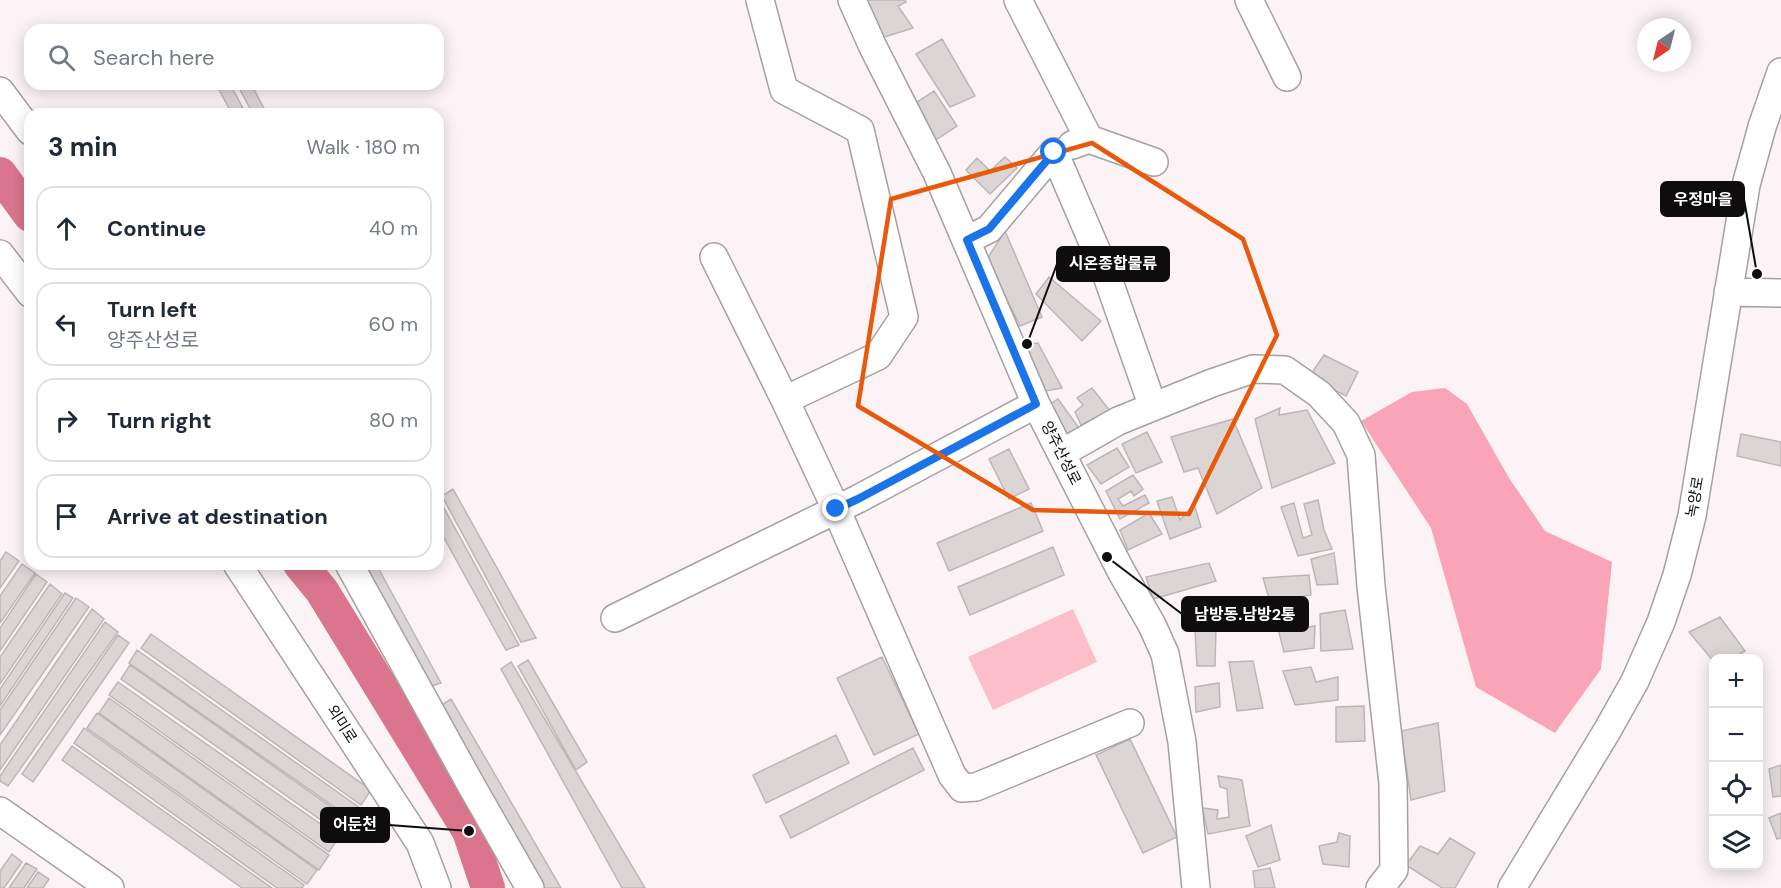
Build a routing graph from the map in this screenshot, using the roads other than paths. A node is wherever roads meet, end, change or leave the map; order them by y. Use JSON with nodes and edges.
{"nodes":[{"id":1,"x":760,"y":0,"type":"edge"},
{"id":2,"x":852,"y":0,"type":"edge"},
{"id":3,"x":1017,"y":0,"type":"edge"},
{"id":4,"x":1249,"y":0,"type":"edge"},
{"id":5,"x":1781,"y":72,"type":"edge"},
{"id":6,"x":1287,"y":77,"type":"dead end"},
{"id":7,"x":0,"y":91,"type":"edge"},
{"id":8,"x":24,"y":123,"type":"edge"},
{"id":9,"x":1089,"y":139,"type":"junction"},
{"id":10,"x":1054,"y":152,"type":"junction"},
{"id":11,"x":1154,"y":162,"type":"dead end"},
{"id":12,"x":967,"y":240,"type":"junction"},
{"id":13,"x":0,"y":254,"type":"edge"},
{"id":14,"x":714,"y":257,"type":"dead end"},
{"id":15,"x":24,"y":285,"type":"edge"},
{"id":16,"x":1728,"y":292,"type":"junction"},
{"id":17,"x":1781,"y":293,"type":"edge"},
{"id":18,"x":785,"y":400,"type":"junction"},
{"id":19,"x":1036,"y":404,"type":"junction"},
{"id":20,"x":1153,"y":407,"type":"junction"},
{"id":21,"x":1062,"y":453,"type":"junction"},
{"id":22,"x":836,"y":509,"type":"junction"},
{"id":23,"x":241,"y":570,"type":"edge"},
{"id":24,"x":352,"y":570,"type":"edge"},
{"id":25,"x":615,"y":618,"type":"dead end"},
{"id":26,"x":1130,"y":723,"type":"dead end"},
{"id":27,"x":0,"y":812,"type":"edge"},
{"id":28,"x":1392,"y":884,"type":"edge"},
{"id":29,"x":110,"y":888,"type":"edge"},
{"id":30,"x":437,"y":888,"type":"edge"},
{"id":31,"x":530,"y":888,"type":"edge"},
{"id":32,"x":1196,"y":888,"type":"edge"},
{"id":33,"x":1512,"y":888,"type":"edge"}],
"edges":[{"from":1,"to":18,"type":"street"},
{"from":2,"to":12,"type":"street","name":"양주산성로"},
{"from":3,"to":9,"type":"street"},
{"from":4,"to":6,"type":"street"},
{"from":5,"to":16,"type":"street","name":"녹양로"},
{"from":7,"to":8,"type":"street"},
{"from":9,"to":10,"type":"street"},
{"from":9,"to":11,"type":"street"},
{"from":10,"to":12,"type":"street"},
{"from":10,"to":20,"type":"street"},
{"from":12,"to":19,"type":"street","name":"양주산성로"},
{"from":13,"to":15,"type":"street"},
{"from":14,"to":18,"type":"street"},
{"from":16,"to":17,"type":"street"},
{"from":16,"to":33,"type":"street","name":"녹양로"},
{"from":18,"to":22,"type":"street"},
{"from":19,"to":21,"type":"street","name":"양주산성로"},
{"from":19,"to":22,"type":"street"},
{"from":20,"to":21,"type":"street"},
{"from":20,"to":28,"type":"street"},
{"from":21,"to":32,"type":"street","name":"양주산성로"},
{"from":22,"to":25,"type":"street"},
{"from":22,"to":26,"type":"street"},
{"from":23,"to":30,"type":"street","name":"외미로"},
{"from":24,"to":31,"type":"street"},
{"from":27,"to":29,"type":"street"}]}
